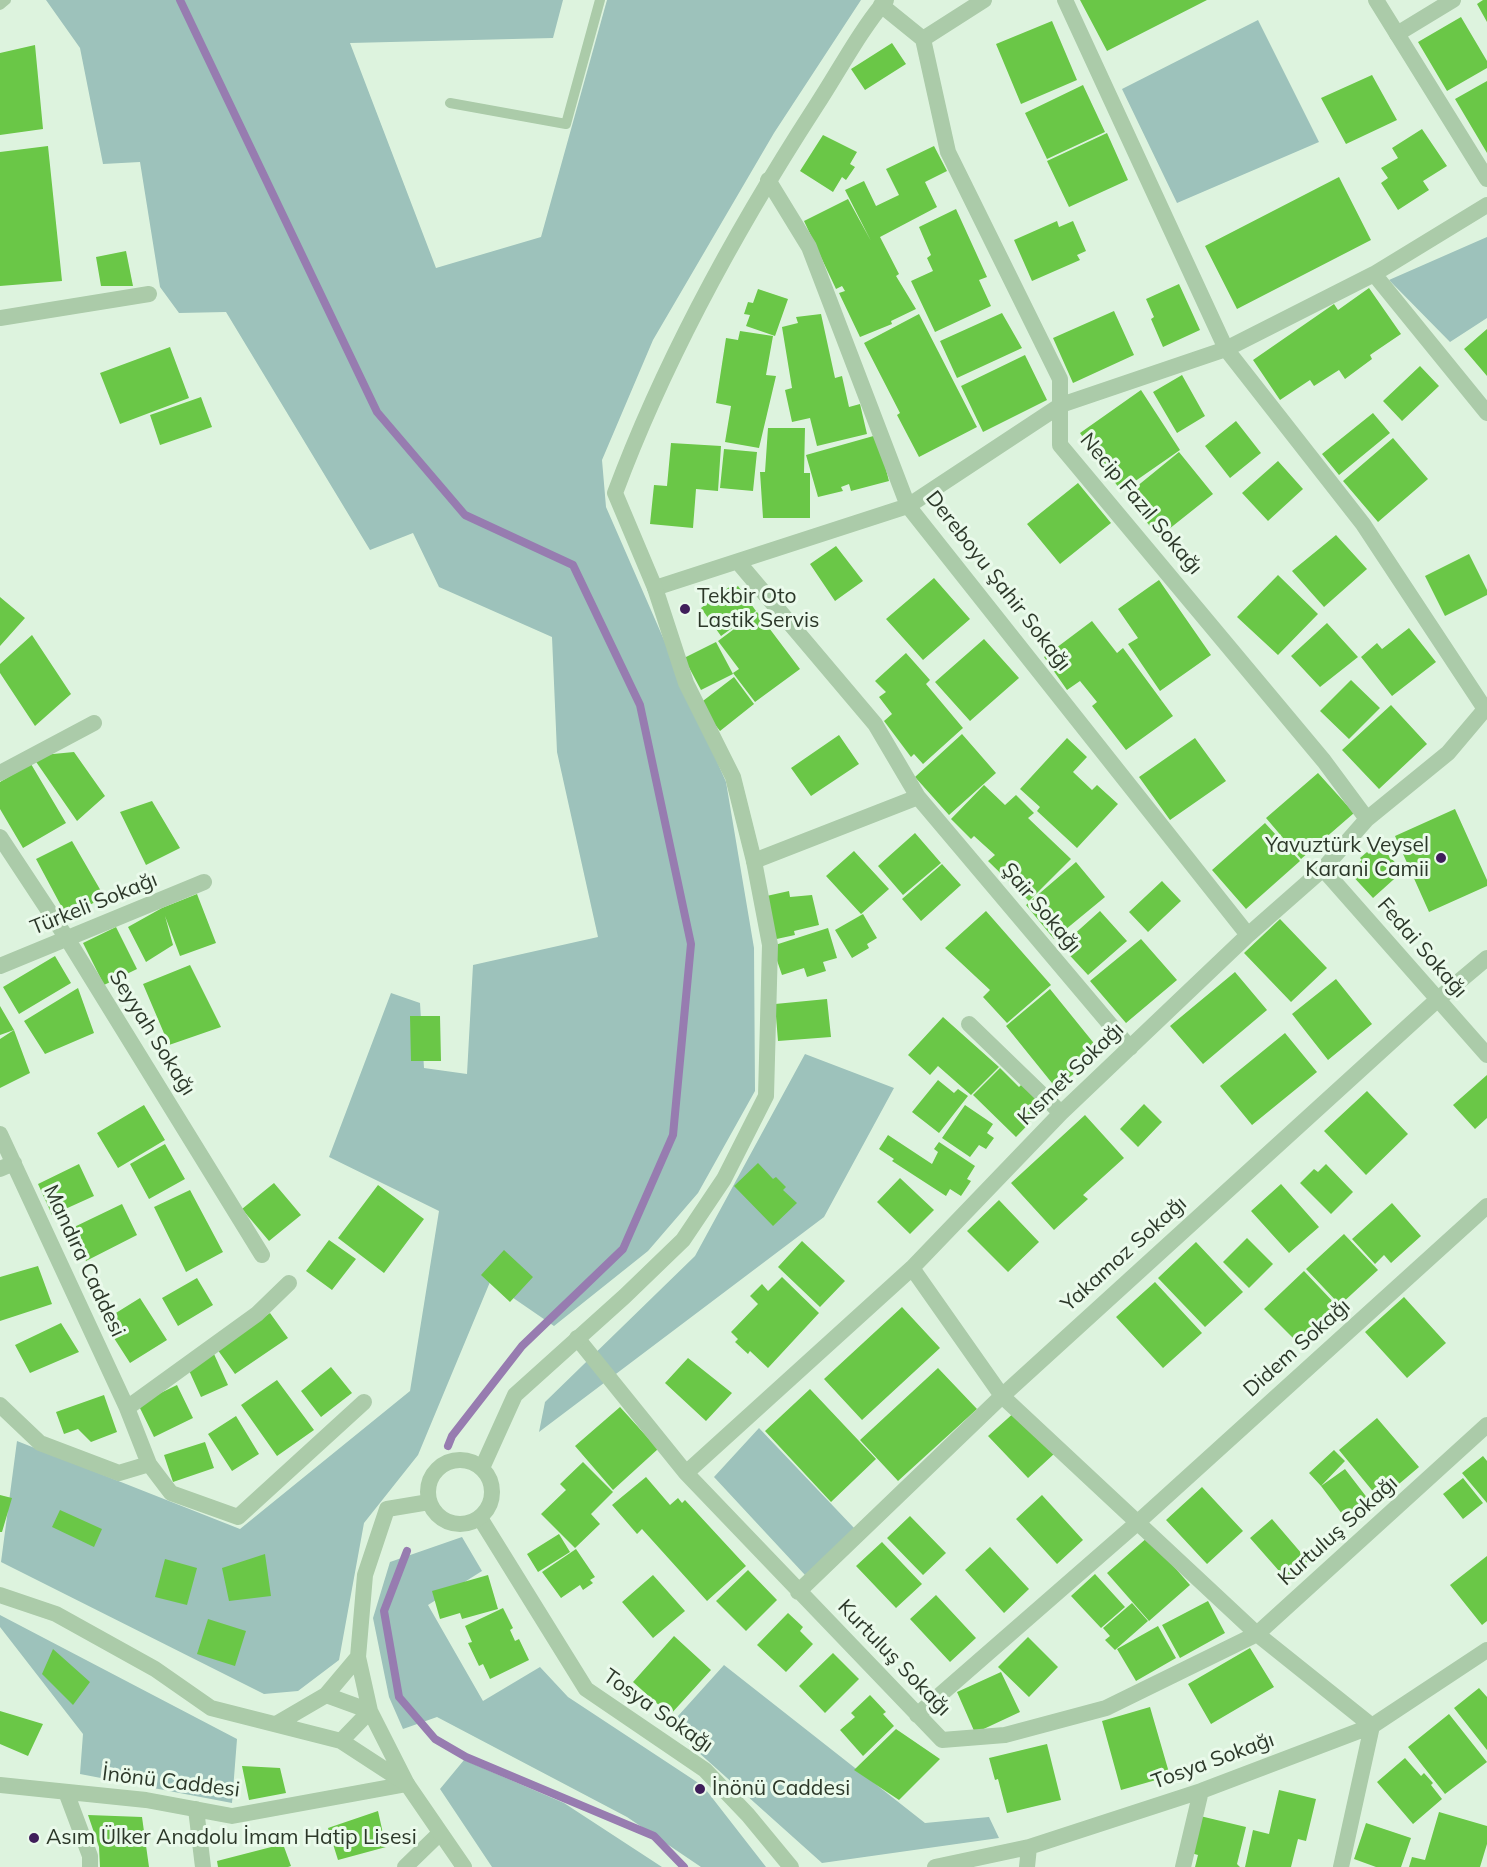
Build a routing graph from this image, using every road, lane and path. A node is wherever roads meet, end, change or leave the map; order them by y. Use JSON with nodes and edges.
{"nodes":[{"id":1,"x":6,"y":0,"type":"edge"},
{"id":2,"x":600,"y":0,"type":"edge"},
{"id":3,"x":984,"y":0,"type":"edge"},
{"id":4,"x":1065,"y":0,"type":"edge"},
{"id":5,"x":1376,"y":0,"type":"edge"},
{"id":6,"x":1453,"y":0,"type":"edge"},
{"id":7,"x":884,"y":3,"type":"edge"},
{"id":8,"x":0,"y":6,"type":"edge"},
{"id":9,"x":1397,"y":34,"type":"junction"},
{"id":10,"x":923,"y":39,"type":"junction"},
{"id":11,"x":450,"y":103,"type":"dead end"},
{"id":12,"x":1487,"y":178,"type":"edge"},
{"id":13,"x":768,"y":180,"type":"junction"},
{"id":14,"x":1487,"y":205,"type":"edge"},
{"id":15,"x":1374,"y":274,"type":"junction"},
{"id":16,"x":149,"y":294,"type":"dead end"},
{"id":17,"x":0,"y":318,"type":"edge"},
{"id":18,"x":1226,"y":349,"type":"junction"},
{"id":19,"x":1061,"y":405,"type":"junction"},
{"id":20,"x":1487,"y":413,"type":"edge"},
{"id":21,"x":909,"y":506,"type":"junction"},
{"id":22,"x":738,"y":562,"type":"junction"},
{"id":23,"x":655,"y":588,"type":"junction"},
{"id":24,"x":1486,"y":708,"type":"edge"},
{"id":25,"x":94,"y":723,"type":"dead end"},
{"id":26,"x":0,"y":773,"type":"edge"},
{"id":27,"x":918,"y":797,"type":"junction"},
{"id":28,"x":1367,"y":819,"type":"junction"},
{"id":29,"x":0,"y":837,"type":"edge"},
{"id":30,"x":754,"y":861,"type":"junction"},
{"id":31,"x":1323,"y":869,"type":"junction"},
{"id":32,"x":204,"y":882,"type":"dead end"},
{"id":33,"x":1248,"y":935,"type":"junction"},
{"id":34,"x":68,"y":940,"type":"junction"},
{"id":35,"x":1487,"y":958,"type":"edge"},
{"id":36,"x":0,"y":966,"type":"edge"},
{"id":37,"x":1437,"y":1000,"type":"junction"},
{"id":38,"x":969,"y":1024,"type":"dead end"},
{"id":39,"x":1130,"y":1048,"type":"junction"},
{"id":40,"x":1487,"y":1055,"type":"edge"},
{"id":41,"x":1061,"y":1113,"type":"junction"},
{"id":42,"x":0,"y":1134,"type":"edge"},
{"id":43,"x":7,"y":1166,"type":"edge"},
{"id":44,"x":1487,"y":1206,"type":"edge"},
{"id":45,"x":262,"y":1255,"type":"dead end"},
{"id":46,"x":912,"y":1268,"type":"junction"},
{"id":47,"x":289,"y":1283,"type":"dead end"},
{"id":48,"x":577,"y":1338,"type":"junction"},
{"id":49,"x":1002,"y":1395,"type":"junction"},
{"id":50,"x":364,"y":1402,"type":"dead end"},
{"id":51,"x":0,"y":1405,"type":"edge"},
{"id":52,"x":127,"y":1407,"type":"junction"},
{"id":53,"x":1487,"y":1425,"type":"edge"},
{"id":54,"x":150,"y":1464,"type":"junction"},
{"id":55,"x":482,"y":1468,"type":"junction"},
{"id":56,"x":686,"y":1473,"type":"junction"},
{"id":57,"x":429,"y":1502,"type":"junction"},
{"id":58,"x":480,"y":1518,"type":"junction"},
{"id":59,"x":1137,"y":1523,"type":"junction"},
{"id":60,"x":798,"y":1592,"type":"junction"},
{"id":61,"x":0,"y":1595,"type":"edge"},
{"id":62,"x":1257,"y":1634,"type":"junction"},
{"id":63,"x":1487,"y":1650,"type":"edge"},
{"id":64,"x":358,"y":1657,"type":"junction"},
{"id":65,"x":326,"y":1695,"type":"junction"},
{"id":66,"x":370,"y":1711,"type":"junction"},
{"id":67,"x":916,"y":1715,"type":"junction"},
{"id":68,"x":278,"y":1723,"type":"junction"},
{"id":69,"x":1372,"y":1726,"type":"junction"},
{"id":70,"x":341,"y":1741,"type":"junction"},
{"id":71,"x":406,"y":1784,"type":"junction"},
{"id":72,"x":0,"y":1785,"type":"edge"},
{"id":73,"x":1201,"y":1791,"type":"junction"},
{"id":74,"x":66,"y":1792,"type":"junction"},
{"id":75,"x":196,"y":1809,"type":"junction"},
{"id":76,"x":440,"y":1833,"type":"junction"},
{"id":77,"x":1029,"y":1847,"type":"junction"},
{"id":78,"x":90,"y":1867,"type":"edge"},
{"id":79,"x":203,"y":1867,"type":"edge"},
{"id":80,"x":405,"y":1867,"type":"edge"},
{"id":81,"x":464,"y":1867,"type":"edge"},
{"id":82,"x":791,"y":1867,"type":"edge"},
{"id":83,"x":935,"y":1867,"type":"edge"},
{"id":84,"x":1028,"y":1867,"type":"edge"},
{"id":85,"x":1183,"y":1867,"type":"edge"},
{"id":86,"x":1341,"y":1867,"type":"edge"}],
"edges":[{"from":1,"to":8,"type":"lane"},
{"from":2,"to":11,"type":"lane"},
{"from":3,"to":10,"type":"street"},
{"from":4,"to":18,"type":"street"},
{"from":5,"to":9,"type":"street"},
{"from":6,"to":9,"type":"street"},
{"from":7,"to":10,"type":"street"},
{"from":7,"to":13,"type":"street"},
{"from":9,"to":12,"type":"street"},
{"from":10,"to":19,"type":"street","name":"Necip Fazıl Sokağı"},
{"from":13,"to":21,"type":"street","name":"Dereboyu Şahir Sokağı"},
{"from":13,"to":23,"type":"street"},
{"from":14,"to":15,"type":"street"},
{"from":15,"to":18,"type":"street"},
{"from":15,"to":20,"type":"street"},
{"from":16,"to":17,"type":"street"},
{"from":18,"to":19,"type":"street"},
{"from":18,"to":24,"type":"street"},
{"from":19,"to":21,"type":"street"},
{"from":19,"to":28,"type":"street","name":"Necip Fazıl Sokağı"},
{"from":21,"to":22,"type":"street"},
{"from":21,"to":33,"type":"street","name":"Dereboyu Şahir Sokağı"},
{"from":22,"to":23,"type":"street"},
{"from":22,"to":27,"type":"street","name":"Şair Sokağı"},
{"from":23,"to":30,"type":"street"},
{"from":24,"to":28,"type":"street","name":"Kısmet Sokağı"},
{"from":25,"to":26,"type":"street"},
{"from":27,"to":30,"type":"street"},
{"from":27,"to":39,"type":"street","name":"Şair Sokağı"},
{"from":28,"to":31,"type":"street","name":"Kısmet Sokağı"},
{"from":29,"to":34,"type":"street","name":"Seyyah Sokağı"},
{"from":30,"to":48,"type":"street"},
{"from":31,"to":33,"type":"street","name":"Kısmet Sokağı"},
{"from":31,"to":37,"type":"street","name":"Fedai Sokağı"},
{"from":32,"to":34,"type":"street","name":"Türkeli Sokağı"},
{"from":33,"to":39,"type":"street","name":"Kısmet Sokağı"},
{"from":34,"to":36,"type":"street","name":"Türkeli Sokağı"},
{"from":34,"to":45,"type":"street","name":"Seyyah Sokağı"},
{"from":35,"to":37,"type":"street","name":"Yakamoz Sokağı"},
{"from":37,"to":40,"type":"street","name":"Fedai Sokağı"},
{"from":37,"to":49,"type":"street","name":"Yakamoz Sokağı"},
{"from":38,"to":41,"type":"street"},
{"from":39,"to":41,"type":"street","name":"Kısmet Sokağı"},
{"from":41,"to":46,"type":"street","name":"Kısmet Sokağı"},
{"from":42,"to":43,"type":"street","name":"Mandıra Caddesi"},
{"from":43,"to":52,"type":"street","name":"Mandıra Caddesi"},
{"from":44,"to":59,"type":"street","name":"Didem Sokağı"},
{"from":46,"to":49,"type":"street"},
{"from":46,"to":56,"type":"street","name":"Kısmet Sokağı"},
{"from":47,"to":52,"type":"street"},
{"from":48,"to":55,"type":"street"},
{"from":48,"to":56,"type":"street","name":"Kurtuluş Sokağı"},
{"from":49,"to":59,"type":"street"},
{"from":49,"to":60,"type":"street","name":"Yakamoz Sokağı"},
{"from":50,"to":54,"type":"street","name":"Mandıra Caddesi"},
{"from":51,"to":54,"type":"street"},
{"from":52,"to":54,"type":"street","name":"Mandıra Caddesi"},
{"from":53,"to":62,"type":"street","name":"Kurtuluş Sokağı"},
{"from":55,"to":57,"type":"street"},
{"from":55,"to":58,"type":"street"},
{"from":56,"to":60,"type":"street","name":"Kurtuluş Sokağı"},
{"from":57,"to":58,"type":"street"},
{"from":57,"to":64,"type":"street"},
{"from":58,"to":82,"type":"street","name":"Tosya Sokağı"},
{"from":59,"to":62,"type":"street"},
{"from":59,"to":67,"type":"street","name":"Didem Sokağı"},
{"from":60,"to":67,"type":"street","name":"Kurtuluş Sokağı"},
{"from":61,"to":68,"type":"street"},
{"from":62,"to":67,"type":"street","name":"Kurtuluş Sokağı"},
{"from":62,"to":69,"type":"street"},
{"from":63,"to":69,"type":"street","name":"Tosya Sokağı"},
{"from":64,"to":65,"type":"street"},
{"from":64,"to":66,"type":"street"},
{"from":65,"to":66,"type":"street"},
{"from":65,"to":68,"type":"street"},
{"from":66,"to":70,"type":"street"},
{"from":66,"to":71,"type":"street"},
{"from":68,"to":70,"type":"street"},
{"from":69,"to":73,"type":"street","name":"Tosya Sokağı"},
{"from":69,"to":86,"type":"street"},
{"from":70,"to":71,"type":"street"},
{"from":71,"to":75,"type":"street","name":"İnönü Caddesi"},
{"from":71,"to":76,"type":"street"},
{"from":72,"to":74,"type":"street","name":"İnönü Caddesi"},
{"from":73,"to":77,"type":"street","name":"Tosya Sokağı"},
{"from":73,"to":85,"type":"street"},
{"from":74,"to":75,"type":"street","name":"İnönü Caddesi"},
{"from":74,"to":78,"type":"street"},
{"from":75,"to":79,"type":"street"},
{"from":76,"to":80,"type":"street"},
{"from":76,"to":81,"type":"street"},
{"from":77,"to":83,"type":"street","name":"Tosya Sokağı"},
{"from":77,"to":84,"type":"street"}]}
